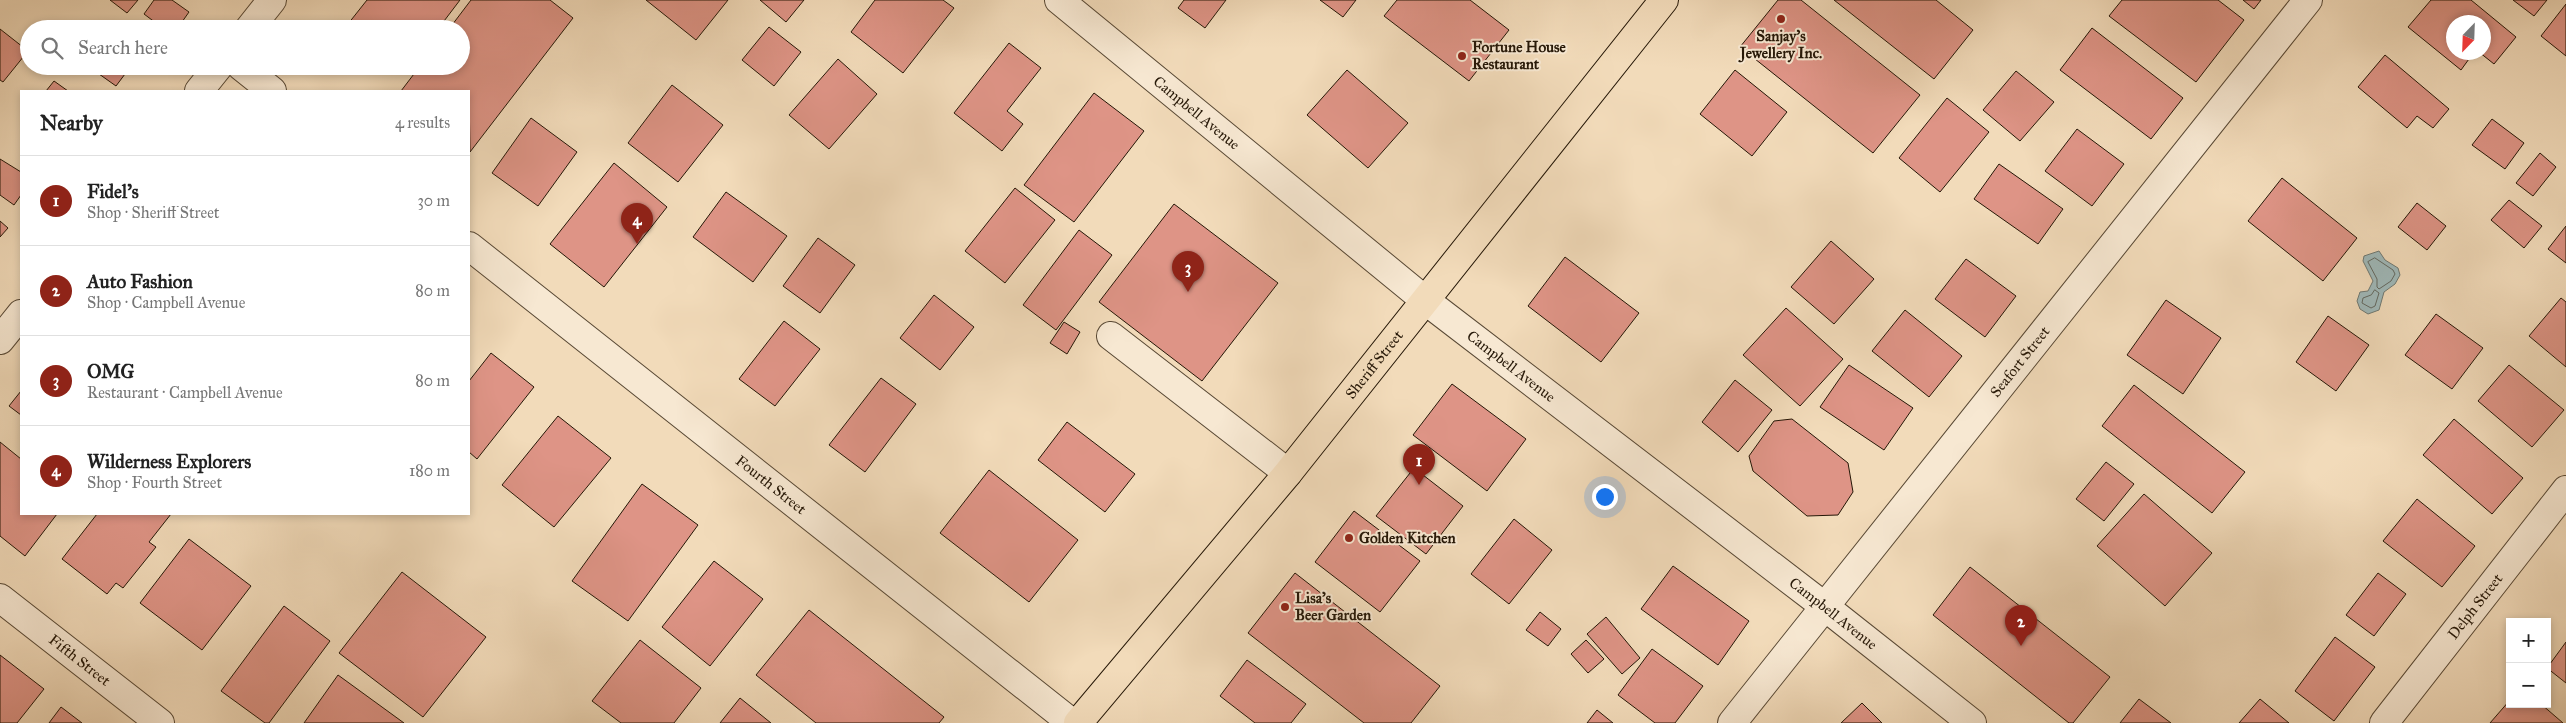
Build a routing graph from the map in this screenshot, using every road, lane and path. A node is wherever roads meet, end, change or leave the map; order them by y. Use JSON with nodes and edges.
{"nodes":[{"id":1,"x":272,"y":0,"type":"edge"},
{"id":2,"x":1059,"y":0,"type":"edge"},
{"id":3,"x":1664,"y":0,"type":"edge"},
{"id":4,"x":2308,"y":0,"type":"edge"},
{"id":5,"x":256,"y":20,"type":"edge"},
{"id":6,"x":212,"y":75,"type":"edge"},
{"id":7,"x":252,"y":75,"type":"edge"},
{"id":8,"x":200,"y":90,"type":"edge"},
{"id":9,"x":271,"y":90,"type":"edge"},
{"id":10,"x":470,"y":247,"type":"edge"},
{"id":11,"x":1426,"y":301,"type":"junction"},
{"id":12,"x":20,"y":315,"type":"edge"},
{"id":13,"x":1111,"y":336,"type":"dead end"},
{"id":14,"x":0,"y":340,"type":"edge"},
{"id":15,"x":1288,"y":473,"type":"junction"},
{"id":16,"x":2566,"y":490,"type":"edge"},
{"id":17,"x":0,"y":598,"type":"edge"},
{"id":18,"x":1824,"y":606,"type":"junction"},
{"id":19,"x":160,"y":723,"type":"edge"},
{"id":20,"x":1072,"y":723,"type":"edge"},
{"id":21,"x":1078,"y":723,"type":"edge"},
{"id":22,"x":1732,"y":723,"type":"edge"},
{"id":23,"x":1972,"y":723,"type":"edge"},
{"id":24,"x":2384,"y":723,"type":"edge"}],
"edges":[{"from":1,"to":5,"type":"street"},
{"from":2,"to":11,"type":"street","name":"Campbell Avenue"},
{"from":3,"to":11,"type":"main road","name":"Sheriff Street"},
{"from":4,"to":18,"type":"street","name":"Seafort Street"},
{"from":6,"to":8,"type":"street"},
{"from":7,"to":9,"type":"street"},
{"from":10,"to":20,"type":"street","name":"Fourth Street"},
{"from":11,"to":15,"type":"main road","name":"Sheriff Street"},
{"from":11,"to":18,"type":"street","name":"Campbell Avenue"},
{"from":12,"to":14,"type":"street"},
{"from":13,"to":15,"type":"street"},
{"from":15,"to":21,"type":"main road","name":"Sheriff Street"},
{"from":16,"to":24,"type":"street","name":"Delph Street"},
{"from":17,"to":19,"type":"street","name":"Fifth Street"},
{"from":18,"to":22,"type":"street","name":"Seafort Street"},
{"from":18,"to":23,"type":"street","name":"Campbell Avenue"}]}
